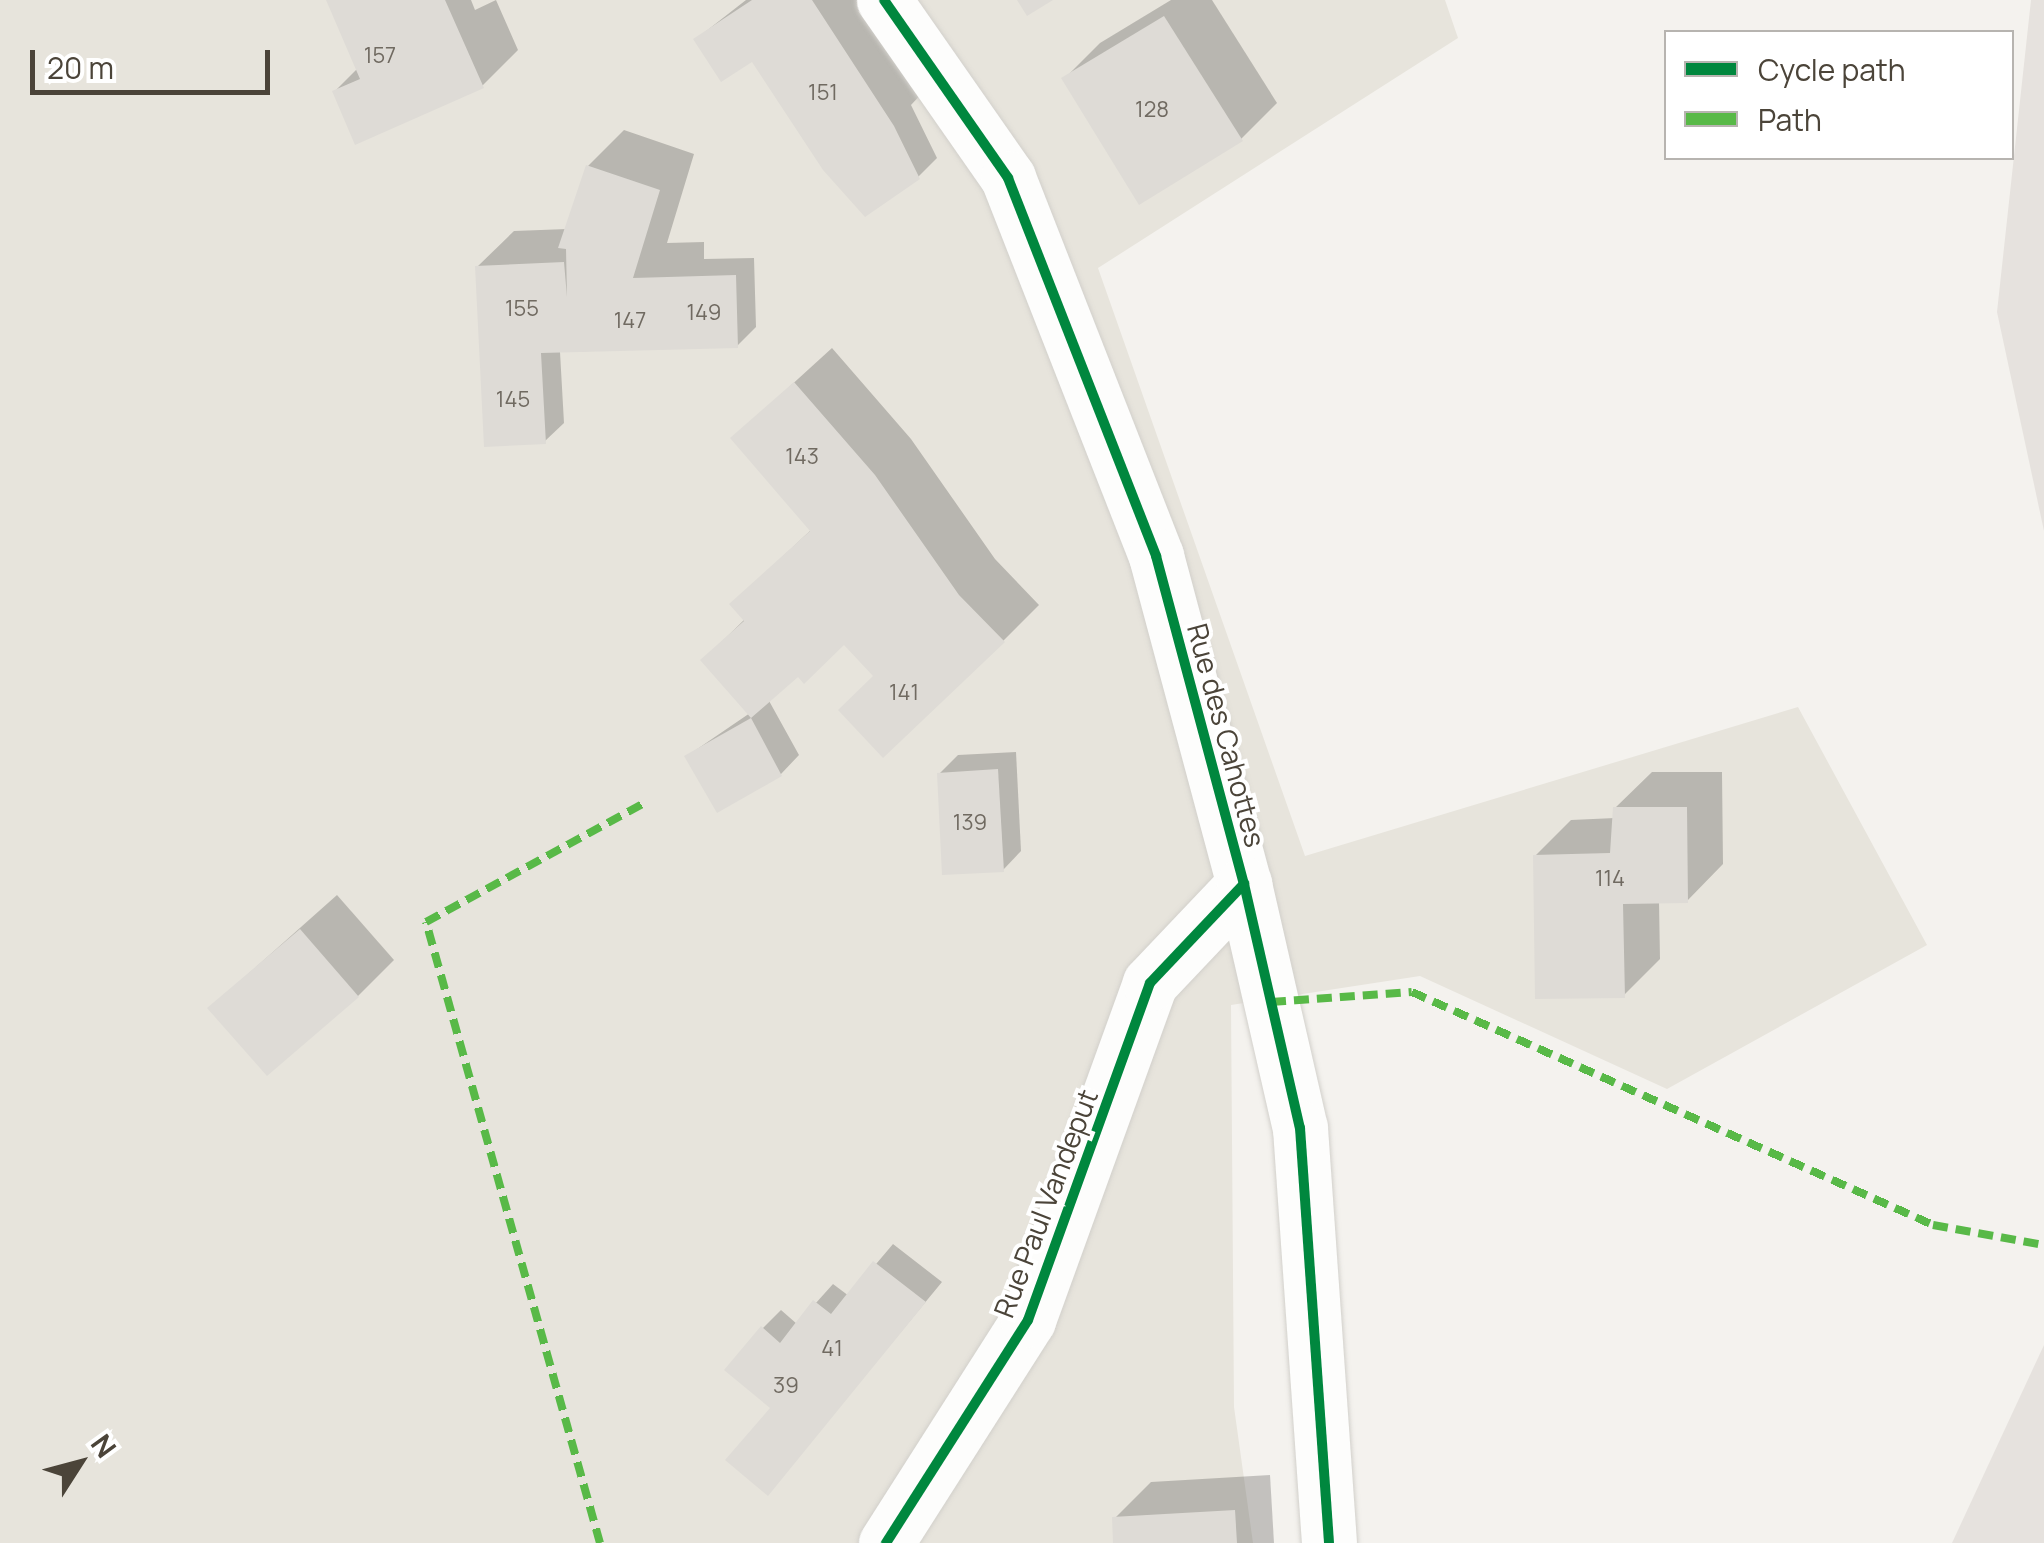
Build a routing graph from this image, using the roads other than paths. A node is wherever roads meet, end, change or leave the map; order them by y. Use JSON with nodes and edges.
{"nodes":[{"id":1,"x":884,"y":0,"type":"edge"},
{"id":2,"x":1244,"y":884,"type":"junction"},
{"id":3,"x":886,"y":1543,"type":"edge"},
{"id":4,"x":1329,"y":1543,"type":"edge"}],
"edges":[{"from":1,"to":2,"type":"street","name":"Rue des Cahottes"},
{"from":2,"to":3,"type":"street","name":"Rue Paul Vandeput"},
{"from":2,"to":4,"type":"street","name":"Rue des Cahottes"}]}
